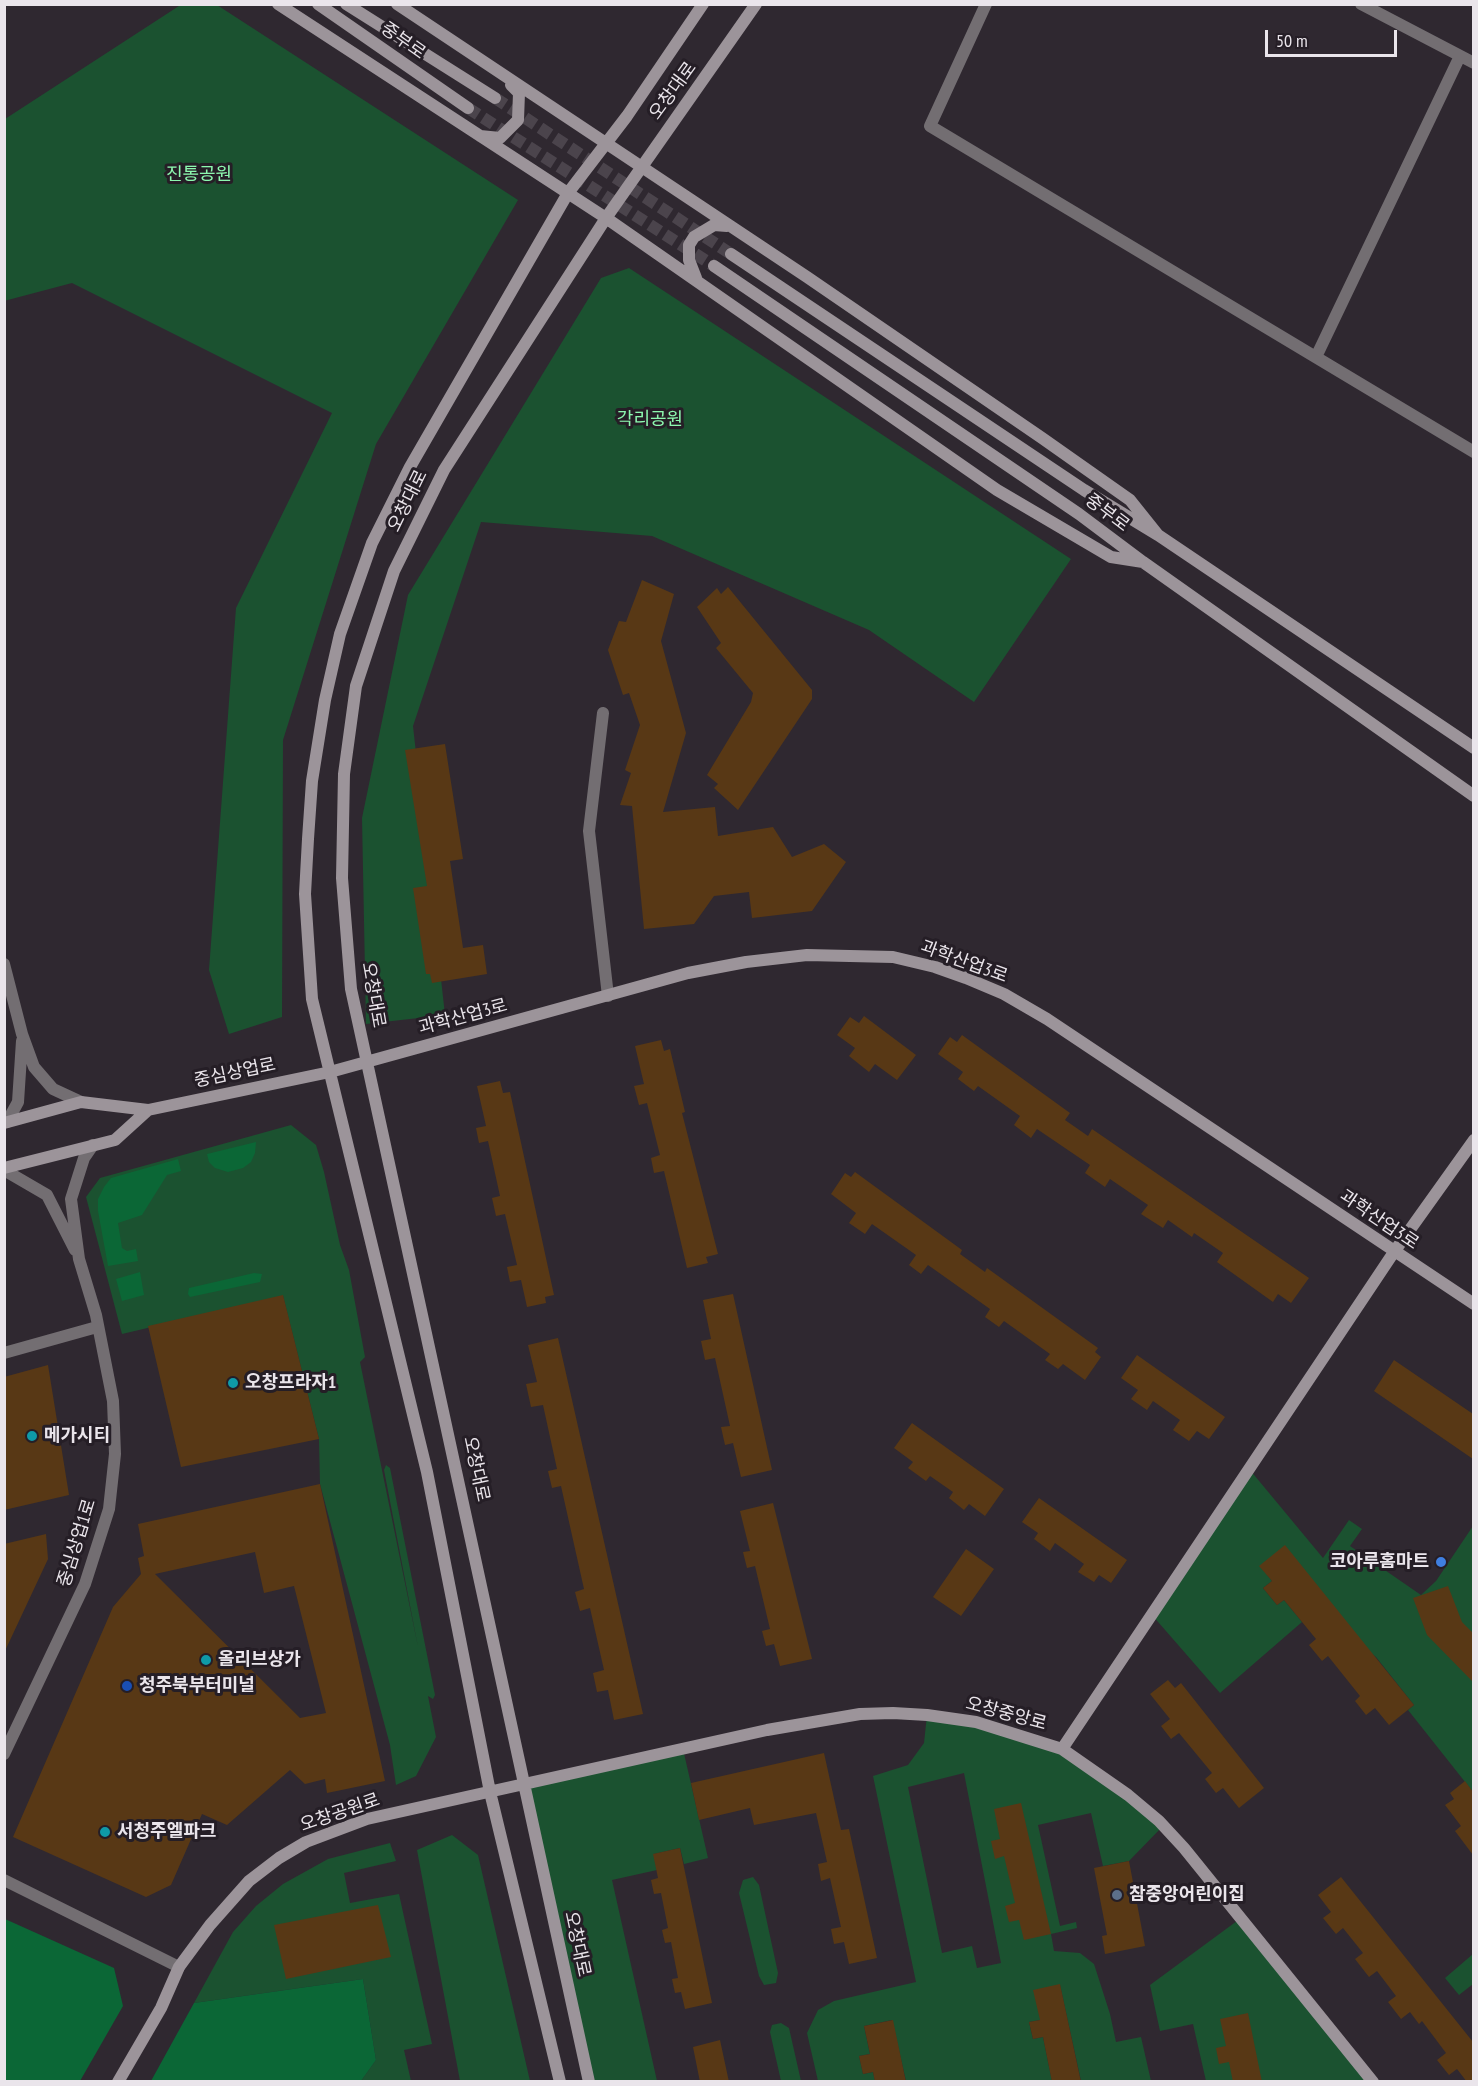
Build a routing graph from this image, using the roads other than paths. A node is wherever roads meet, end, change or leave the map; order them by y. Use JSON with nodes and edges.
{"nodes":[{"id":1,"x":278,"y":4,"type":"edge"},
{"id":2,"x":318,"y":4,"type":"edge"},
{"id":3,"x":346,"y":4,"type":"edge"},
{"id":4,"x":397,"y":4,"type":"edge"},
{"id":5,"x":703,"y":4,"type":"edge"},
{"id":6,"x":756,"y":4,"type":"edge"},
{"id":7,"x":986,"y":4,"type":"edge"},
{"id":8,"x":1361,"y":4,"type":"edge"},
{"id":9,"x":1460,"y":56,"type":"junction"},
{"id":10,"x":1473,"y":63,"type":"edge"},
{"id":11,"x":500,"y":74,"type":"junction"},
{"id":12,"x":495,"y":98,"type":"tunnel mouth"},
{"id":13,"x":468,"y":108,"type":"tunnel mouth"},
{"id":14,"x":473,"y":134,"type":"junction"},
{"id":15,"x":605,"y":143,"type":"junction"},
{"id":16,"x":641,"y":167,"type":"junction"},
{"id":17,"x":568,"y":193,"type":"junction"},
{"id":18,"x":606,"y":218,"type":"junction"},
{"id":19,"x":729,"y":226,"type":"junction"},
{"id":20,"x":731,"y":254,"type":"tunnel mouth"},
{"id":21,"x":714,"y":266,"type":"tunnel mouth"},
{"id":22,"x":697,"y":280,"type":"junction"},
{"id":23,"x":1316,"y":357,"type":"junction"},
{"id":24,"x":1473,"y":452,"type":"edge"},
{"id":25,"x":1158,"y":535,"type":"junction"},
{"id":26,"x":1143,"y":562,"type":"junction"},
{"id":27,"x":603,"y":713,"type":"dead end"},
{"id":28,"x":1473,"y":748,"type":"edge"},
{"id":29,"x":1473,"y":796,"type":"edge"},
{"id":30,"x":4,"y":964,"type":"edge"},
{"id":31,"x":608,"y":996,"type":"junction"},
{"id":32,"x":22,"y":1034,"type":"junction"},
{"id":33,"x":368,"y":1061,"type":"junction"},
{"id":34,"x":330,"y":1072,"type":"junction"},
{"id":35,"x":81,"y":1102,"type":"junction"},
{"id":36,"x":148,"y":1110,"type":"junction"},
{"id":37,"x":6,"y":1123,"type":"edge"},
{"id":38,"x":1473,"y":1140,"type":"edge"},
{"id":39,"x":93,"y":1145,"type":"junction"},
{"id":40,"x":4,"y":1169,"type":"edge"},
{"id":41,"x":1394,"y":1252,"type":"junction"},
{"id":42,"x":80,"y":1259,"type":"junction"},
{"id":43,"x":1473,"y":1304,"type":"edge"},
{"id":44,"x":97,"y":1327,"type":"junction"},
{"id":45,"x":4,"y":1353,"type":"edge"},
{"id":46,"x":1062,"y":1749,"type":"junction"},
{"id":47,"x":4,"y":1754,"type":"edge"},
{"id":48,"x":524,"y":1785,"type":"junction"},
{"id":49,"x":490,"y":1792,"type":"junction"},
{"id":50,"x":4,"y":1880,"type":"edge"},
{"id":51,"x":179,"y":1967,"type":"junction"},
{"id":52,"x":118,"y":2082,"type":"edge"},
{"id":53,"x":560,"y":2082,"type":"edge"},
{"id":54,"x":589,"y":2082,"type":"edge"},
{"id":55,"x":1373,"y":2082,"type":"edge"}],
"edges":[{"from":1,"to":14,"type":"main road"},
{"from":2,"to":13,"type":"main road","name":"중부로"},
{"from":3,"to":12,"type":"main road","name":"중부로"},
{"from":4,"to":11,"type":"main road"},
{"from":5,"to":15,"type":"main road","name":"오창대로"},
{"from":6,"to":16,"type":"main road","name":"오창대로"},
{"from":7,"to":23,"type":"street"},
{"from":8,"to":9,"type":"street"},
{"from":9,"to":10,"type":"street"},
{"from":9,"to":23,"type":"street"},
{"from":11,"to":14,"type":"main road"},
{"from":11,"to":15,"type":"main road"},
{"from":14,"to":17,"type":"main road"},
{"from":15,"to":16,"type":"main road"},
{"from":15,"to":17,"type":"main road","name":"오창대로"},
{"from":16,"to":18,"type":"main road","name":"오창대로"},
{"from":16,"to":19,"type":"main road"},
{"from":17,"to":18,"type":"main road"},
{"from":17,"to":34,"type":"main road","name":"오창대로"},
{"from":18,"to":22,"type":"main road"},
{"from":18,"to":33,"type":"main road","name":"오창대로"},
{"from":19,"to":22,"type":"main road"},
{"from":19,"to":25,"type":"main road"},
{"from":20,"to":25,"type":"main road","name":"중부로"},
{"from":21,"to":26,"type":"main road","name":"중부로"},
{"from":22,"to":26,"type":"main road"},
{"from":23,"to":24,"type":"street"},
{"from":25,"to":28,"type":"main road","name":"중부로"},
{"from":26,"to":29,"type":"main road","name":"중부로"},
{"from":27,"to":31,"type":"street"},
{"from":30,"to":32,"type":"street"},
{"from":31,"to":33,"type":"main road","name":"과학산업3로"},
{"from":31,"to":41,"type":"main road","name":"과학산업3로"},
{"from":32,"to":35,"type":"street"},
{"from":32,"to":37,"type":"street"},
{"from":33,"to":34,"type":"main road","name":"과학산업3로"},
{"from":33,"to":48,"type":"main road","name":"오창대로"},
{"from":34,"to":36,"type":"main road","name":"중심상업로"},
{"from":34,"to":49,"type":"main road","name":"오창대로"},
{"from":35,"to":36,"type":"main road","name":"중심상업로"},
{"from":35,"to":37,"type":"main road","name":"중심상업로"},
{"from":36,"to":39,"type":"main road"},
{"from":38,"to":41,"type":"main road"},
{"from":39,"to":40,"type":"main road"},
{"from":39,"to":42,"type":"street"},
{"from":40,"to":42,"type":"street"},
{"from":41,"to":43,"type":"main road","name":"과학산업3로"},
{"from":41,"to":46,"type":"main road"},
{"from":42,"to":44,"type":"street","name":"중심상업1로"},
{"from":44,"to":45,"type":"street"},
{"from":44,"to":47,"type":"street","name":"중심상업1로"},
{"from":46,"to":48,"type":"main road","name":"오창중앙로"},
{"from":46,"to":55,"type":"main road","name":"오창중앙로"},
{"from":48,"to":49,"type":"main road","name":"오창중앙로"},
{"from":48,"to":54,"type":"main road","name":"오창대로"},
{"from":49,"to":51,"type":"main road","name":"오창공원로"},
{"from":49,"to":53,"type":"main road","name":"오창대로"},
{"from":50,"to":51,"type":"street"},
{"from":51,"to":52,"type":"main road","name":"오창공원로"}]}
